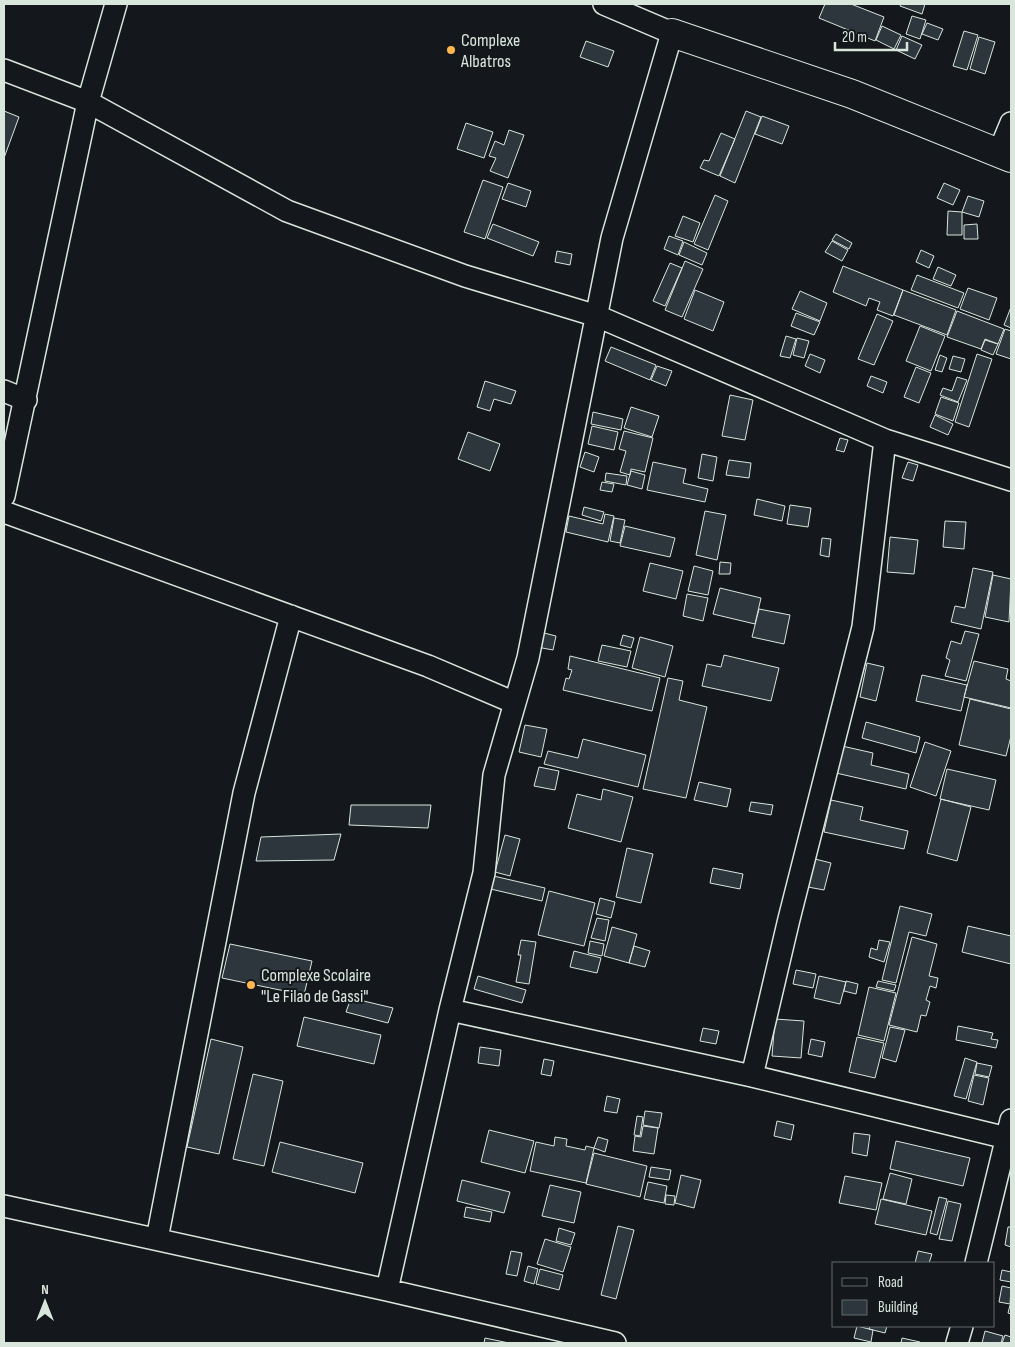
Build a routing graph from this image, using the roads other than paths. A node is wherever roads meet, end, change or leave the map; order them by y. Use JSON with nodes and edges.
{"nodes":[{"id":1,"x":116,"y":4,"type":"edge"},
{"id":2,"x":604,"y":4,"type":"edge"},
{"id":3,"x":672,"y":33,"type":"junction"},
{"id":4,"x":4,"y":70,"type":"edge"},
{"id":5,"x":88,"y":102,"type":"junction"},
{"id":6,"x":1011,"y":123,"type":"edge"},
{"id":7,"x":1005,"y":155,"type":"edge"},
{"id":8,"x":597,"y":316,"type":"junction"},
{"id":9,"x":4,"y":391,"type":"edge"},
{"id":10,"x":26,"y":400,"type":"junction"},
{"id":11,"x":885,"y":440,"type":"junction"},
{"id":12,"x":1011,"y":480,"type":"edge"},
{"id":13,"x":4,"y":496,"type":"edge"},
{"id":14,"x":4,"y":512,"type":"edge"},
{"id":15,"x":290,"y":616,"type":"junction"},
{"id":16,"x":515,"y":703,"type":"junction"},
{"id":17,"x":450,"y":1010,"type":"junction"},
{"id":18,"x":752,"y":1076,"type":"junction"},
{"id":19,"x":1010,"y":1132,"type":"edge"},
{"id":20,"x":4,"y":1206,"type":"edge"},
{"id":21,"x":157,"y":1239,"type":"junction"},
{"id":22,"x":976,"y":1262,"type":"edge"},
{"id":23,"x":387,"y":1290,"type":"junction"},
{"id":24,"x":962,"y":1327,"type":"edge"},
{"id":25,"x":581,"y":1339,"type":"edge"},
{"id":26,"x":615,"y":1343,"type":"edge"},
{"id":27,"x":958,"y":1343,"type":"edge"}],
"edges":[{"from":1,"to":5,"type":"street"},
{"from":2,"to":3,"type":"street"},
{"from":3,"to":7,"type":"street"},
{"from":3,"to":8,"type":"street"},
{"from":4,"to":5,"type":"street"},
{"from":5,"to":8,"type":"street"},
{"from":5,"to":10,"type":"street"},
{"from":6,"to":7,"type":"street"},
{"from":8,"to":11,"type":"street"},
{"from":8,"to":16,"type":"street"},
{"from":9,"to":10,"type":"street"},
{"from":10,"to":13,"type":"street"},
{"from":11,"to":12,"type":"street"},
{"from":11,"to":18,"type":"street"},
{"from":14,"to":15,"type":"street"},
{"from":15,"to":16,"type":"street"},
{"from":15,"to":21,"type":"street"},
{"from":16,"to":17,"type":"street"},
{"from":17,"to":18,"type":"street"},
{"from":17,"to":23,"type":"street"},
{"from":18,"to":19,"type":"street"},
{"from":19,"to":22,"type":"street"},
{"from":20,"to":21,"type":"street"},
{"from":21,"to":23,"type":"street"},
{"from":23,"to":25,"type":"street"},
{"from":24,"to":27,"type":"street"},
{"from":25,"to":26,"type":"street"}]}
